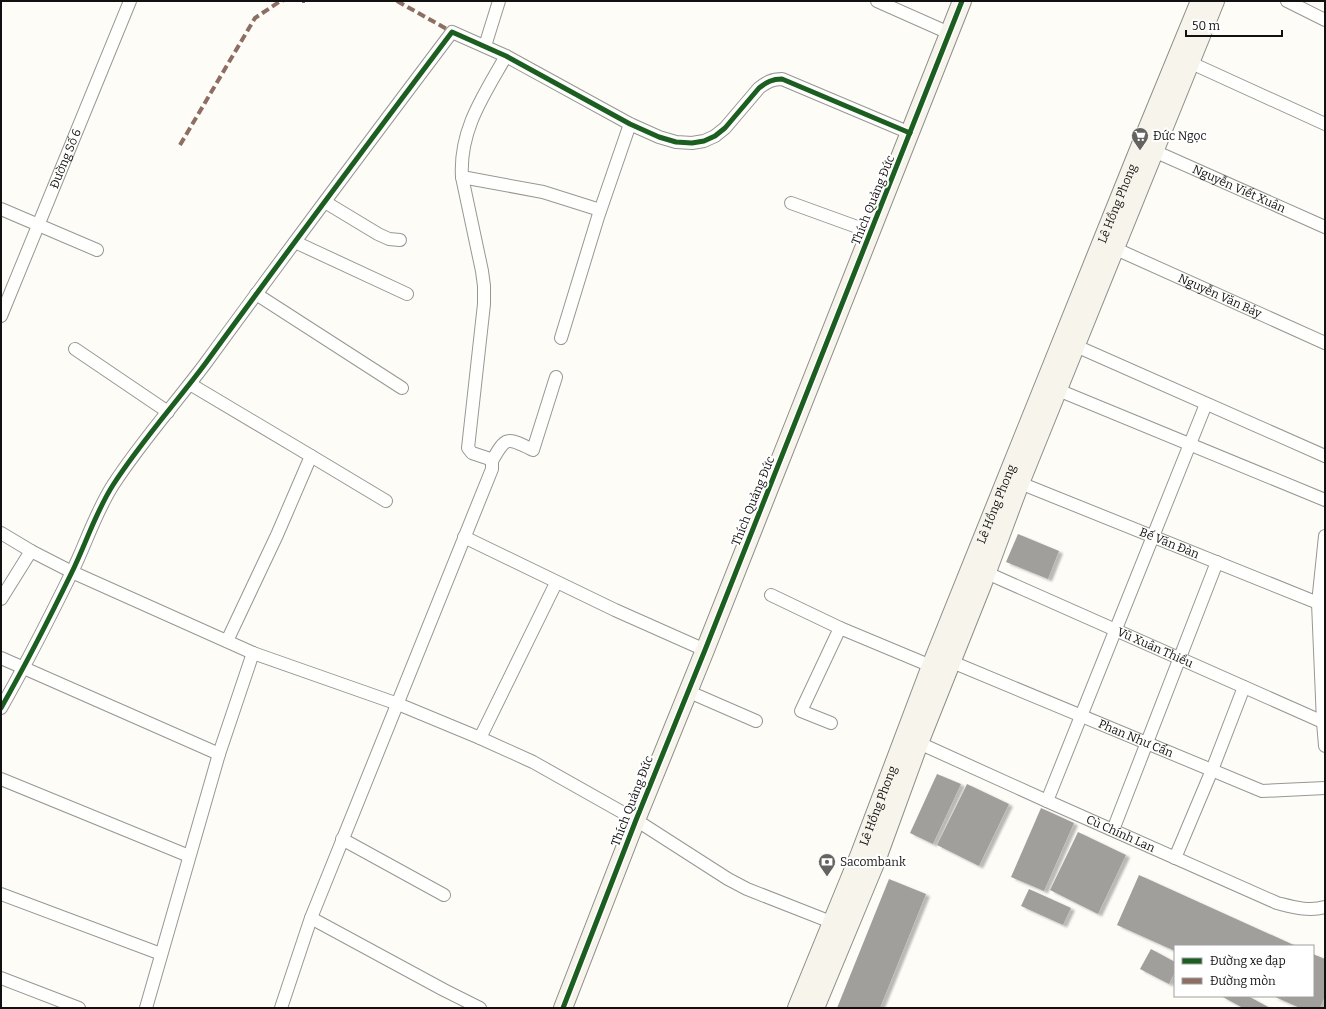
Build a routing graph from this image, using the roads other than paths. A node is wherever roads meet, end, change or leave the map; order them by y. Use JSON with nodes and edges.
{"nodes":[{"id":1,"x":130,"y":1,"type":"edge"},
{"id":2,"x":499,"y":1,"type":"edge"},
{"id":3,"x":876,"y":1,"type":"edge"},
{"id":4,"x":962,"y":1,"type":"edge"},
{"id":5,"x":1200,"y":1,"type":"edge"},
{"id":6,"x":1215,"y":1,"type":"edge"},
{"id":7,"x":1287,"y":1,"type":"edge"},
{"id":8,"x":1325,"y":20,"type":"edge"},
{"id":9,"x":949,"y":33,"type":"junction"},
{"id":10,"x":485,"y":46,"type":"junction"},
{"id":11,"x":506,"y":56,"type":"junction"},
{"id":12,"x":1189,"y":62,"type":"junction"},
{"id":13,"x":630,"y":124,"type":"junction"},
{"id":14,"x":1325,"y":124,"type":"edge"},
{"id":15,"x":910,"y":133,"type":"junction"},
{"id":16,"x":1154,"y":151,"type":"junction"},
{"id":17,"x":462,"y":177,"type":"junction"},
{"id":18,"x":325,"y":202,"type":"junction"},
{"id":19,"x":791,"y":203,"type":"dead end"},
{"id":20,"x":1,"y":209,"type":"edge"},
{"id":21,"x":600,"y":210,"type":"junction"},
{"id":22,"x":38,"y":224,"type":"junction"},
{"id":23,"x":1325,"y":227,"type":"edge"},
{"id":24,"x":871,"y":232,"type":"junction"},
{"id":25,"x":400,"y":240,"type":"dead end"},
{"id":26,"x":295,"y":242,"type":"junction"},
{"id":27,"x":1116,"y":249,"type":"junction"},
{"id":28,"x":98,"y":250,"type":"dead end"},
{"id":29,"x":256,"y":294,"type":"junction"},
{"id":30,"x":407,"y":294,"type":"dead end"},
{"id":31,"x":4,"y":301,"type":"edge"},
{"id":32,"x":1,"y":316,"type":"edge"},
{"id":33,"x":561,"y":338,"type":"dead end"},
{"id":34,"x":1325,"y":343,"type":"edge"},
{"id":35,"x":1076,"y":346,"type":"junction"},
{"id":36,"x":75,"y":349,"type":"dead end"},
{"id":37,"x":556,"y":377,"type":"dead end"},
{"id":38,"x":190,"y":384,"type":"junction"},
{"id":39,"x":402,"y":388,"type":"dead end"},
{"id":40,"x":1058,"y":390,"type":"junction"},
{"id":41,"x":1206,"y":404,"type":"junction"},
{"id":42,"x":168,"y":412,"type":"junction"},
{"id":43,"x":1190,"y":444,"type":"junction"},
{"id":44,"x":311,"y":456,"type":"junction"},
{"id":45,"x":1325,"y":456,"type":"edge"},
{"id":46,"x":492,"y":461,"type":"junction"},
{"id":47,"x":1014,"y":481,"type":"junction"},
{"id":48,"x":1325,"y":500,"type":"edge"},
{"id":49,"x":386,"y":501,"type":"dead end"},
{"id":50,"x":1,"y":533,"type":"edge"},
{"id":51,"x":1153,"y":536,"type":"junction"},
{"id":52,"x":1325,"y":536,"type":"edge"},
{"id":53,"x":464,"y":537,"type":"junction"},
{"id":54,"x":31,"y":551,"type":"junction"},
{"id":55,"x":1217,"y":562,"type":"junction"},
{"id":56,"x":72,"y":572,"type":"junction"},
{"id":57,"x":987,"y":573,"type":"junction"},
{"id":58,"x":556,"y":582,"type":"junction"},
{"id":59,"x":771,"y":596,"type":"dead end"},
{"id":60,"x":1,"y":599,"type":"edge"},
{"id":61,"x":1318,"y":602,"type":"junction"},
{"id":62,"x":840,"y":628,"type":"junction"},
{"id":63,"x":1115,"y":630,"type":"junction"},
{"id":64,"x":227,"y":641,"type":"junction"},
{"id":65,"x":704,"y":650,"type":"junction"},
{"id":66,"x":253,"y":653,"type":"junction"},
{"id":67,"x":1,"y":658,"type":"edge"},
{"id":68,"x":1180,"y":658,"type":"junction"},
{"id":69,"x":952,"y":662,"type":"junction"},
{"id":70,"x":931,"y":666,"type":"junction"},
{"id":71,"x":23,"y":668,"type":"junction"},
{"id":72,"x":1244,"y":687,"type":"junction"},
{"id":73,"x":687,"y":691,"type":"junction"},
{"id":74,"x":398,"y":704,"type":"junction"},
{"id":75,"x":1,"y":708,"type":"edge"},
{"id":76,"x":1081,"y":716,"type":"junction"},
{"id":77,"x":756,"y":721,"type":"dead end"},
{"id":78,"x":1323,"y":722,"type":"junction"},
{"id":79,"x":831,"y":723,"type":"dead end"},
{"id":80,"x":480,"y":738,"type":"junction"},
{"id":81,"x":919,"y":743,"type":"junction"},
{"id":82,"x":1147,"y":743,"type":"junction"},
{"id":83,"x":1325,"y":746,"type":"edge"},
{"id":84,"x":219,"y":754,"type":"junction"},
{"id":85,"x":1212,"y":770,"type":"junction"},
{"id":86,"x":1,"y":779,"type":"edge"},
{"id":87,"x":1325,"y":788,"type":"edge"},
{"id":88,"x":1047,"y":801,"type":"junction"},
{"id":89,"x":636,"y":820,"type":"junction"},
{"id":90,"x":1113,"y":830,"type":"junction"},
{"id":91,"x":342,"y":839,"type":"junction"},
{"id":92,"x":189,"y":856,"type":"junction"},
{"id":93,"x":868,"y":858,"type":"junction"},
{"id":94,"x":1175,"y":858,"type":"junction"},
{"id":95,"x":1,"y":894,"type":"edge"},
{"id":96,"x":444,"y":895,"type":"dead end"},
{"id":97,"x":1325,"y":908,"type":"edge"},
{"id":98,"x":311,"y":918,"type":"junction"},
{"id":99,"x":831,"y":922,"type":"junction"},
{"id":100,"x":161,"y":954,"type":"junction"},
{"id":101,"x":1,"y":978,"type":"edge"},
{"id":102,"x":79,"y":1008,"type":"edge"},
{"id":103,"x":146,"y":1008,"type":"edge"},
{"id":104,"x":281,"y":1008,"type":"edge"},
{"id":105,"x":480,"y":1008,"type":"edge"},
{"id":106,"x":563,"y":1008,"type":"edge"},
{"id":107,"x":797,"y":1008,"type":"edge"},
{"id":108,"x":815,"y":1008,"type":"edge"}],
"edges":[{"from":1,"to":22,"type":"street","name":"Đường Số 6"},
{"from":2,"to":10,"type":"street"},
{"from":3,"to":9,"type":"street"},
{"from":4,"to":9,"type":"main road","name":"Thích Quảng Đức"},
{"from":5,"to":47,"type":"main road","name":"Lê Hồng Phong"},
{"from":6,"to":12,"type":"main road","name":"Lê Hồng Phong"},
{"from":7,"to":8,"type":"street"},
{"from":9,"to":15,"type":"main road","name":"Thích Quảng Đức"},
{"from":10,"to":11,"type":"street"},
{"from":10,"to":18,"type":"street"},
{"from":11,"to":13,"type":"street"},
{"from":11,"to":17,"type":"street"},
{"from":12,"to":14,"type":"street"},
{"from":12,"to":16,"type":"main road","name":"Lê Hồng Phong"},
{"from":13,"to":15,"type":"street"},
{"from":13,"to":21,"type":"street"},
{"from":15,"to":24,"type":"main road","name":"Thích Quảng Đức"},
{"from":16,"to":23,"type":"street","name":"Nguyễn Viết Xuân"},
{"from":16,"to":27,"type":"main road","name":"Lê Hồng Phong"},
{"from":17,"to":21,"type":"street"},
{"from":17,"to":46,"type":"street"},
{"from":18,"to":25,"type":"street"},
{"from":18,"to":26,"type":"street"},
{"from":19,"to":24,"type":"street"},
{"from":20,"to":22,"type":"street"},
{"from":21,"to":33,"type":"street"},
{"from":22,"to":28,"type":"street"},
{"from":22,"to":31,"type":"street","name":"Đường Số 6"},
{"from":24,"to":65,"type":"main road","name":"Thích Quảng Đức"},
{"from":26,"to":29,"type":"street"},
{"from":26,"to":30,"type":"street"},
{"from":27,"to":34,"type":"street","name":"Nguyễn Văn Bảy"},
{"from":27,"to":35,"type":"main road","name":"Lê Hồng Phong"},
{"from":29,"to":38,"type":"street"},
{"from":29,"to":39,"type":"street"},
{"from":31,"to":32,"type":"street","name":"Đường Số 6"},
{"from":35,"to":40,"type":"main road","name":"Lê Hồng Phong"},
{"from":35,"to":41,"type":"street"},
{"from":36,"to":42,"type":"street"},
{"from":37,"to":46,"type":"street"},
{"from":38,"to":42,"type":"street"},
{"from":38,"to":44,"type":"street"},
{"from":40,"to":43,"type":"street"},
{"from":40,"to":47,"type":"main road","name":"Lê Hồng Phong"},
{"from":41,"to":43,"type":"street"},
{"from":41,"to":45,"type":"street"},
{"from":42,"to":56,"type":"street"},
{"from":43,"to":48,"type":"street"},
{"from":43,"to":51,"type":"street"},
{"from":44,"to":49,"type":"street"},
{"from":44,"to":64,"type":"street"},
{"from":46,"to":53,"type":"street"},
{"from":47,"to":51,"type":"street","name":"Bế Văn Đàn"},
{"from":47,"to":57,"type":"main road","name":"Lê Hồng Phong"},
{"from":47,"to":70,"type":"main road","name":"Lê Hồng Phong"},
{"from":50,"to":54,"type":"street"},
{"from":51,"to":55,"type":"street","name":"Bế Văn Đàn"},
{"from":51,"to":63,"type":"street"},
{"from":52,"to":61,"type":"street"},
{"from":53,"to":58,"type":"street"},
{"from":53,"to":74,"type":"street"},
{"from":54,"to":56,"type":"street"},
{"from":54,"to":60,"type":"street"},
{"from":55,"to":61,"type":"street","name":"Bế Văn Đàn"},
{"from":55,"to":68,"type":"street"},
{"from":56,"to":64,"type":"street"},
{"from":56,"to":71,"type":"street"},
{"from":57,"to":63,"type":"street","name":"Vũ Xuân Thiều"},
{"from":57,"to":69,"type":"main road","name":"Lê Hồng Phong"},
{"from":58,"to":65,"type":"street"},
{"from":58,"to":80,"type":"street"},
{"from":59,"to":62,"type":"street"},
{"from":61,"to":78,"type":"street"},
{"from":62,"to":70,"type":"street"},
{"from":62,"to":79,"type":"street"},
{"from":63,"to":68,"type":"street","name":"Vũ Xuân Thiều"},
{"from":63,"to":76,"type":"street"},
{"from":64,"to":66,"type":"street"},
{"from":65,"to":73,"type":"main road","name":"Thích Quảng Đức"},
{"from":66,"to":74,"type":"street"},
{"from":66,"to":84,"type":"street"},
{"from":67,"to":71,"type":"street"},
{"from":68,"to":72,"type":"street","name":"Vũ Xuân Thiều"},
{"from":68,"to":82,"type":"street"},
{"from":69,"to":76,"type":"street","name":"Phan Như Cẩn"},
{"from":69,"to":81,"type":"main road","name":"Lê Hồng Phong"},
{"from":70,"to":93,"type":"main road","name":"Lê Hồng Phong"},
{"from":71,"to":75,"type":"street"},
{"from":71,"to":84,"type":"street"},
{"from":72,"to":78,"type":"street","name":"Vũ Xuân Thiều"},
{"from":72,"to":85,"type":"street"},
{"from":73,"to":77,"type":"street"},
{"from":73,"to":89,"type":"main road","name":"Thích Quảng Đức"},
{"from":74,"to":80,"type":"street"},
{"from":74,"to":91,"type":"street"},
{"from":76,"to":82,"type":"street","name":"Phan Như Cẩn"},
{"from":76,"to":88,"type":"street"},
{"from":78,"to":83,"type":"street"},
{"from":80,"to":89,"type":"street"},
{"from":81,"to":88,"type":"street","name":"Cù Chính Lan"},
{"from":81,"to":93,"type":"main road","name":"Lê Hồng Phong"},
{"from":82,"to":85,"type":"street","name":"Phan Như Cẩn"},
{"from":82,"to":90,"type":"street"},
{"from":84,"to":92,"type":"street"},
{"from":85,"to":87,"type":"street","name":"Phan Như Cẩn"},
{"from":85,"to":94,"type":"street"},
{"from":86,"to":92,"type":"street"},
{"from":88,"to":90,"type":"street","name":"Cù Chính Lan"},
{"from":89,"to":99,"type":"street"},
{"from":89,"to":106,"type":"main road","name":"Thích Quảng Đức"},
{"from":90,"to":94,"type":"street","name":"Cù Chính Lan"},
{"from":91,"to":96,"type":"street"},
{"from":91,"to":98,"type":"street"},
{"from":92,"to":100,"type":"street"},
{"from":93,"to":99,"type":"main road","name":"Lê Hồng Phong"},
{"from":93,"to":108,"type":"main road","name":"Lê Hồng Phong"},
{"from":94,"to":97,"type":"street","name":"Cù Chính Lan"},
{"from":95,"to":100,"type":"street"},
{"from":98,"to":104,"type":"street"},
{"from":98,"to":105,"type":"street"},
{"from":99,"to":107,"type":"main road","name":"Lê Hồng Phong"},
{"from":100,"to":103,"type":"street"},
{"from":101,"to":102,"type":"street"}]}
